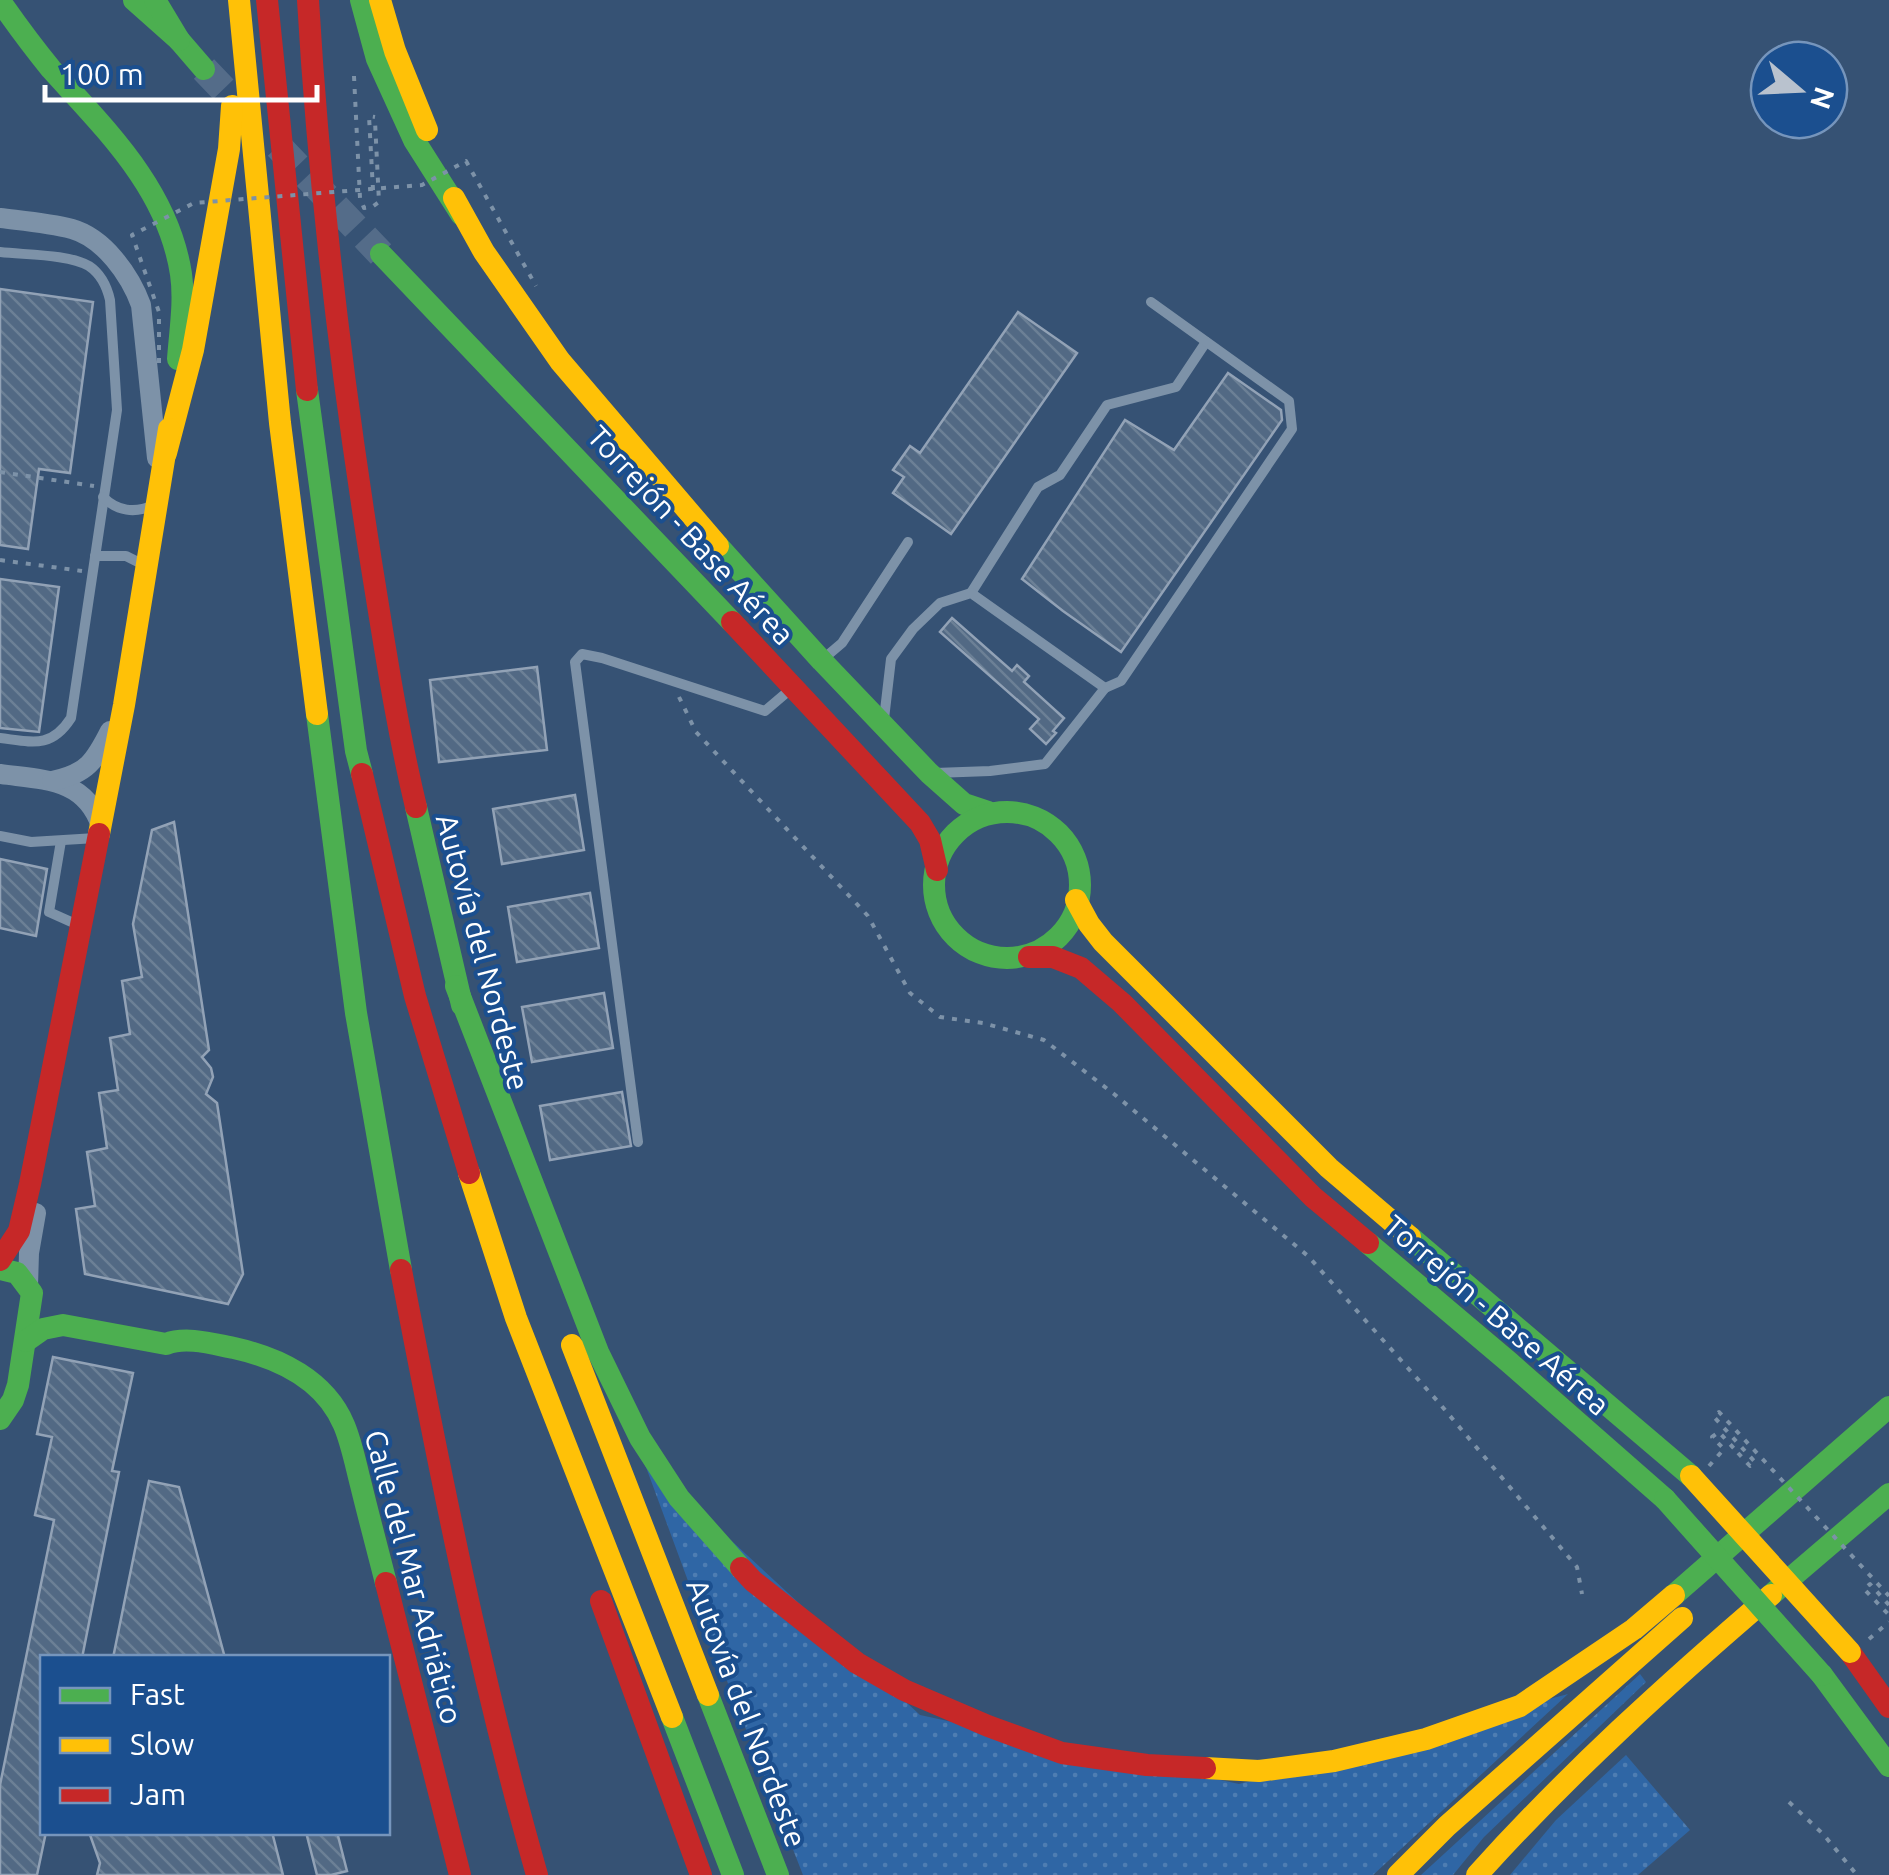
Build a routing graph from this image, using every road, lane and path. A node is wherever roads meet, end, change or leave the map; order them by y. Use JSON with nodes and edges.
{"nodes":[{"id":1,"x":134,"y":0,"type":"edge"},
{"id":2,"x":154,"y":0,"type":"edge"},
{"id":3,"x":236,"y":0,"type":"edge"},
{"id":4,"x":266,"y":0,"type":"edge"},
{"id":5,"x":308,"y":0,"type":"edge"},
{"id":6,"x":360,"y":0,"type":"edge"},
{"id":7,"x":380,"y":0,"type":"edge"},
{"id":8,"x":0,"y":2,"type":"edge"},
{"id":9,"x":179,"y":40,"type":"junction"},
{"id":10,"x":353,"y":64,"type":"dead end"},
{"id":11,"x":204,"y":69,"type":"tunnel mouth"},
{"id":12,"x":374,"y":190,"type":"junction"},
{"id":13,"x":460,"y":214,"type":"junction"},
{"id":14,"x":0,"y":218,"type":"edge"},
{"id":15,"x":0,"y":252,"type":"edge"},
{"id":16,"x":381,"y":254,"type":"tunnel mouth"},
{"id":17,"x":536,"y":286,"type":"dead end"},
{"id":18,"x":1151,"y":302,"type":"dead end"},
{"id":19,"x":1206,"y":342,"type":"junction"},
{"id":20,"x":159,"y":363,"type":"dead end"},
{"id":21,"x":166,"y":453,"type":"junction"},
{"id":22,"x":0,"y":472,"type":"edge"},
{"id":23,"x":104,"y":492,"type":"junction"},
{"id":24,"x":159,"y":495,"type":"junction"},
{"id":25,"x":908,"y":542,"type":"dead end"},
{"id":26,"x":95,"y":556,"type":"junction"},
{"id":27,"x":0,"y":560,"type":"edge"},
{"id":28,"x":147,"y":570,"type":"junction"},
{"id":29,"x":92,"y":572,"type":"junction"},
{"id":30,"x":971,"y":593,"type":"junction"},
{"id":31,"x":822,"y":661,"type":"junction"},
{"id":32,"x":670,"y":680,"type":"junction"},
{"id":33,"x":793,"y":688,"type":"junction"},
{"id":34,"x":1105,"y":688,"type":"junction"},
{"id":35,"x":124,"y":705,"type":"junction"},
{"id":36,"x":883,"y":724,"type":"junction"},
{"id":37,"x":0,"y":738,"type":"edge"},
{"id":38,"x":929,"y":773,"type":"junction"},
{"id":39,"x":0,"y":774,"type":"edge"},
{"id":40,"x":50,"y":781,"type":"junction"},
{"id":41,"x":988,"y":812,"type":"junction"},
{"id":42,"x":99,"y":830,"type":"junction"},
{"id":43,"x":0,"y":836,"type":"edge"},
{"id":44,"x":61,"y":842,"type":"junction"},
{"id":45,"x":937,"y":870,"type":"junction"},
{"id":46,"x":1076,"y":900,"type":"junction"},
{"id":47,"x":80,"y":926,"type":"junction"},
{"id":48,"x":1029,"y":956,"type":"junction"},
{"id":49,"x":456,"y":986,"type":"junction"},
{"id":50,"x":638,"y":1142,"type":"dead end"},
{"id":51,"x":0,"y":1260,"type":"edge"},
{"id":52,"x":0,"y":1270,"type":"edge"},
{"id":53,"x":30,"y":1289,"type":"junction"},
{"id":54,"x":516,"y":1318,"type":"junction"},
{"id":55,"x":178,"y":1340,"type":"junction"},
{"id":56,"x":26,"y":1341,"type":"junction"},
{"id":57,"x":1889,"y":1407,"type":"edge"},
{"id":58,"x":1,"y":1415,"type":"edge"},
{"id":59,"x":1889,"y":1435,"type":"edge"},
{"id":60,"x":1690,"y":1474,"type":"junction"},
{"id":61,"x":1889,"y":1494,"type":"edge"},
{"id":62,"x":581,"y":1546,"type":"dead end"},
{"id":63,"x":594,"y":1582,"type":"dead end"},
{"id":64,"x":1582,"y":1594,"type":"dead end"},
{"id":65,"x":1889,"y":1596,"type":"edge"},
{"id":66,"x":1889,"y":1605,"type":"edge"},
{"id":67,"x":1889,"y":1615,"type":"edge"},
{"id":68,"x":1889,"y":1706,"type":"edge"},
{"id":69,"x":1889,"y":1766,"type":"edge"},
{"id":70,"x":1789,"y":1802,"type":"dead end"},
{"id":71,"x":460,"y":1875,"type":"edge"},
{"id":72,"x":537,"y":1875,"type":"edge"},
{"id":73,"x":702,"y":1875,"type":"edge"},
{"id":74,"x":733,"y":1875,"type":"edge"},
{"id":75,"x":778,"y":1875,"type":"edge"},
{"id":76,"x":1398,"y":1875,"type":"edge"},
{"id":77,"x":1477,"y":1875,"type":"edge"},
{"id":78,"x":1857,"y":1875,"type":"edge"}],
"edges":[{"from":1,"to":9,"type":"main road"},
{"from":2,"to":9,"type":"main road"},
{"from":3,"to":21,"type":"main road"},
{"from":3,"to":72,"type":"main road"},
{"from":4,"to":54,"type":"main road"},
{"from":5,"to":49,"type":"main road","name":"Autovía del Nordeste"},
{"from":6,"to":13,"type":"main road"},
{"from":7,"to":13,"type":"main road"},
{"from":8,"to":21,"type":"main road"},
{"from":9,"to":11,"type":"main road"},
{"from":10,"to":12,"type":"path"},
{"from":12,"to":17,"type":"path","bridge":true},
{"from":12,"to":20,"type":"path","bridge":true},
{"from":13,"to":31,"type":"main road","name":"Torrejón - Base Aérea"},
{"from":14,"to":24,"type":"street"},
{"from":15,"to":23,"type":"lane"},
{"from":16,"to":33,"type":"main road","name":"Torrejón - Base Aérea"},
{"from":18,"to":19,"type":"lane"},
{"from":19,"to":30,"type":"lane"},
{"from":19,"to":34,"type":"lane"},
{"from":21,"to":24,"type":"main road"},
{"from":22,"to":23,"type":"path"},
{"from":23,"to":24,"type":"lane"},
{"from":23,"to":26,"type":"lane"},
{"from":24,"to":28,"type":"main road"},
{"from":25,"to":31,"type":"lane"},
{"from":26,"to":28,"type":"lane"},
{"from":26,"to":29,"type":"lane"},
{"from":27,"to":29,"type":"path"},
{"from":28,"to":35,"type":"main road"},
{"from":29,"to":37,"type":"lane"},
{"from":30,"to":34,"type":"lane"},
{"from":30,"to":36,"type":"lane"},
{"from":31,"to":36,"type":"main road","name":"Torrejón - Base Aérea"},
{"from":32,"to":33,"type":"lane"},
{"from":32,"to":50,"type":"lane"},
{"from":32,"to":64,"type":"path"},
{"from":33,"to":45,"type":"main road","name":"Torrejón - Base Aérea"},
{"from":34,"to":38,"type":"lane"},
{"from":35,"to":40,"type":"street"},
{"from":35,"to":42,"type":"main road"},
{"from":36,"to":38,"type":"main road","name":"Torrejón - Base Aérea"},
{"from":38,"to":41,"type":"main road","name":"Torrejón - Base Aérea"},
{"from":39,"to":40,"type":"street"},
{"from":40,"to":42,"type":"street"},
{"from":41,"to":45,"type":"main road"},
{"from":41,"to":46,"type":"main road"},
{"from":42,"to":44,"type":"lane"},
{"from":42,"to":47,"type":"main road"},
{"from":42,"to":53,"type":"street"},
{"from":43,"to":44,"type":"lane"},
{"from":44,"to":47,"type":"lane"},
{"from":45,"to":48,"type":"main road"},
{"from":46,"to":48,"type":"main road"},
{"from":46,"to":60,"type":"main road","name":"Torrejón - Base Aérea"},
{"from":47,"to":51,"type":"main road"},
{"from":48,"to":69,"type":"main road","name":"Torrejón - Base Aérea","bridge":true},
{"from":49,"to":57,"type":"main road"},
{"from":49,"to":75,"type":"main road","name":"Autovía del Nordeste"},
{"from":52,"to":53,"type":"main road","name":"Calle del Mar Adriático"},
{"from":53,"to":55,"type":"main road","name":"Calle del Mar Adriático"},
{"from":53,"to":56,"type":"main road"},
{"from":54,"to":62,"type":"main road"},
{"from":54,"to":74,"type":"main road"},
{"from":55,"to":56,"type":"main road","name":"Calle del Mar Adriático"},
{"from":55,"to":71,"type":"main road","name":"Calle del Mar Adriático"},
{"from":56,"to":58,"type":"main road"},
{"from":59,"to":76,"type":"main road"},
{"from":60,"to":65,"type":"path","bridge":true},
{"from":60,"to":68,"type":"main road","name":"Torrejón - Base Aérea","bridge":true},
{"from":61,"to":77,"type":"main road"},
{"from":63,"to":73,"type":"main road"},
{"from":66,"to":67,"type":"path","bridge":true},
{"from":70,"to":78,"type":"path"}]}
